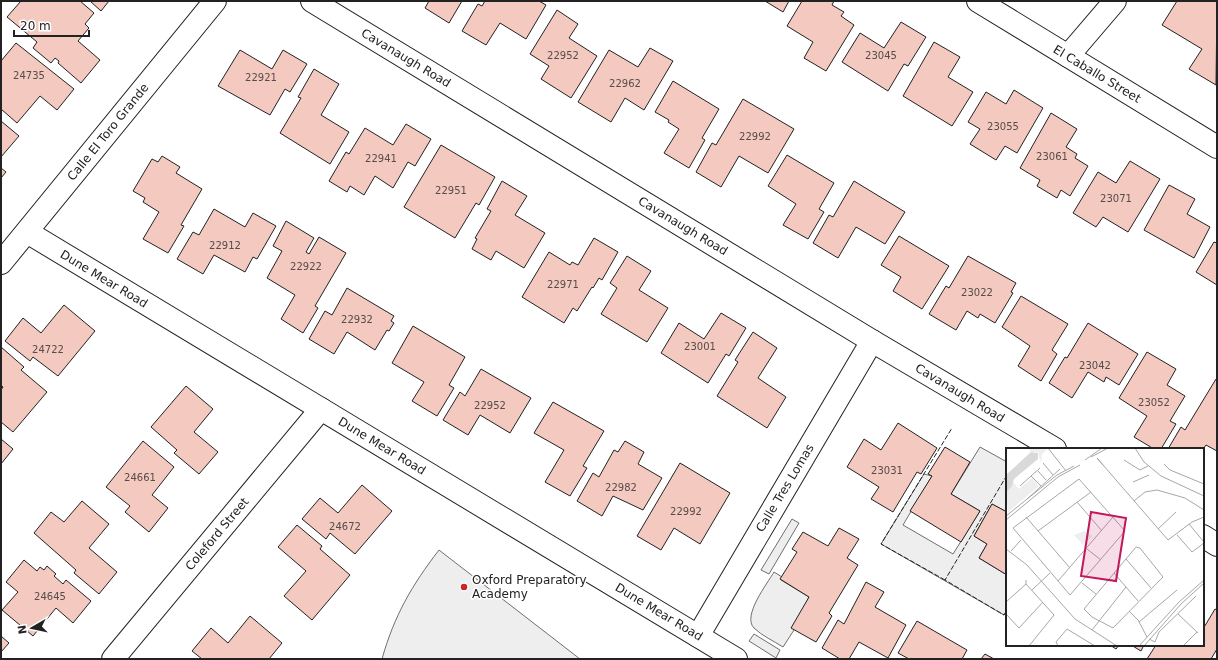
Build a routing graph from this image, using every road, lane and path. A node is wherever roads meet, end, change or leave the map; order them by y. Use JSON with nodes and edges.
{"nodes":[{"id":1,"x":215,"y":1,"type":"edge"},
{"id":2,"x":312,"y":1,"type":"edge"},
{"id":3,"x":978,"y":1,"type":"edge"},
{"id":4,"x":1115,"y":1,"type":"edge"},
{"id":5,"x":1068,"y":56,"type":"junction"},
{"id":6,"x":1217,"y":147,"type":"edge"},
{"id":7,"x":27,"y":232,"type":"junction"},
{"id":8,"x":1,"y":263,"type":"edge"},
{"id":9,"x":872,"y":341,"type":"junction"},
{"id":10,"x":321,"y":409,"type":"junction"},
{"id":11,"x":1053,"y":448,"type":"edge"},
{"id":12,"x":1204,"y":537,"type":"edge"},
{"id":13,"x":1217,"y":545,"type":"edge"},
{"id":14,"x":698,"y":636,"type":"junction"},
{"id":15,"x":113,"y":659,"type":"edge"},
{"id":16,"x":736,"y":659,"type":"edge"}],
"edges":[{"from":1,"to":7,"type":"street","name":"Calle El Toro Grande"},
{"from":2,"to":9,"type":"street","name":"Cavanaugh Road"},
{"from":3,"to":5,"type":"street","name":"El Caballo Street"},
{"from":4,"to":5,"type":"street"},
{"from":5,"to":6,"type":"street","name":"El Caballo Street"},
{"from":7,"to":8,"type":"street","name":"Calle El Toro Grande"},
{"from":7,"to":10,"type":"street","name":"Dune Mear Road"},
{"from":9,"to":11,"type":"street","name":"Cavanaugh Road"},
{"from":9,"to":14,"type":"street","name":"Calle Tres Lomas"},
{"from":10,"to":14,"type":"street","name":"Dune Mear Road"},
{"from":10,"to":15,"type":"street","name":"Coleford Street"},
{"from":12,"to":13,"type":"street"},
{"from":14,"to":16,"type":"street","name":"Dune Mear Road"}]}
